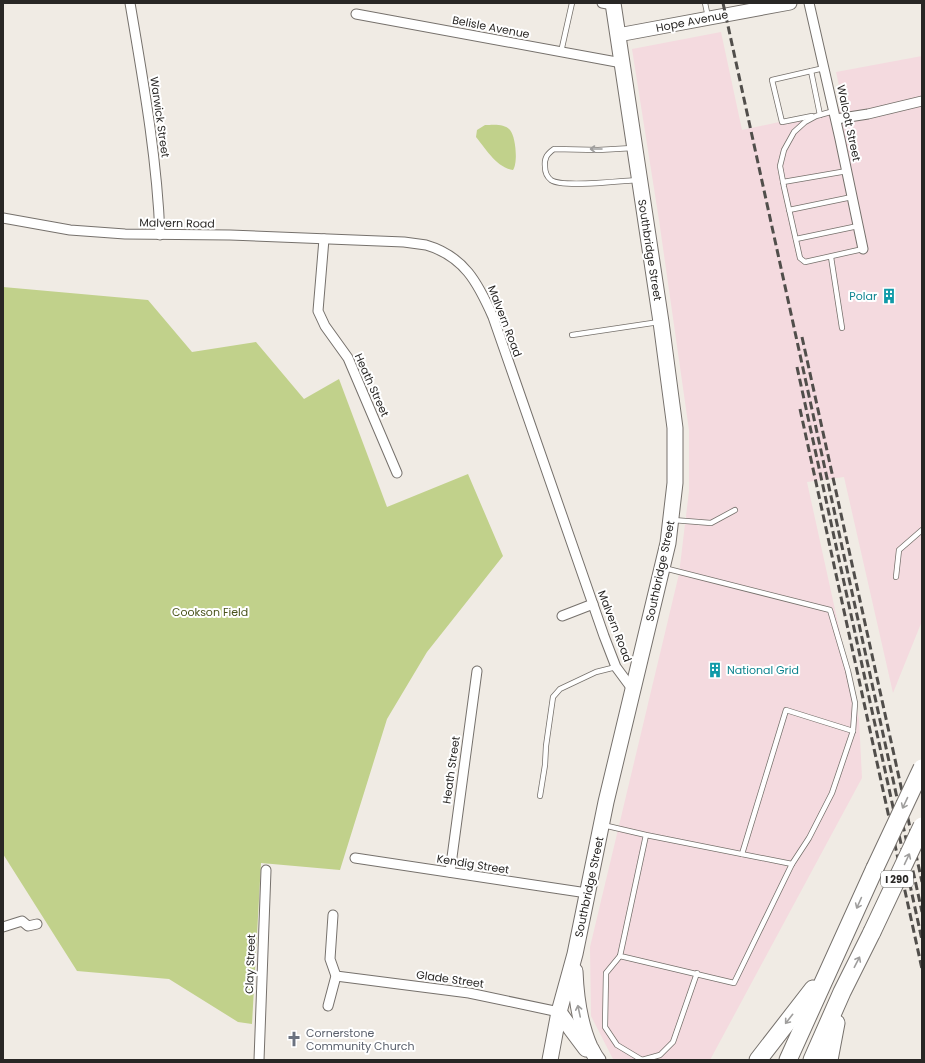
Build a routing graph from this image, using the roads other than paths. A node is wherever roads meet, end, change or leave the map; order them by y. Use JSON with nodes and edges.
{"nodes":[{"id":1,"x":130,"y":3,"type":"edge"},
{"id":2,"x":572,"y":3,"type":"edge"},
{"id":3,"x":705,"y":3,"type":"edge"},
{"id":4,"x":790,"y":3,"type":"edge"},
{"id":5,"x":809,"y":3,"type":"edge"},
{"id":6,"x":609,"y":4,"type":"edge"},
{"id":7,"x":356,"y":14,"type":"dead end"},
{"id":8,"x":708,"y":18,"type":"junction"},
{"id":9,"x":618,"y":35,"type":"junction"},
{"id":10,"x":560,"y":52,"type":"junction"},
{"id":11,"x":622,"y":63,"type":"junction"},
{"id":12,"x":824,"y":68,"type":"junction"},
{"id":13,"x":811,"y":71,"type":"junction"},
{"id":14,"x":922,"y":101,"type":"edge"},
{"id":15,"x":818,"y":115,"type":"junction"},
{"id":16,"x":835,"y":115,"type":"junction"},
{"id":17,"x":634,"y":148,"type":"junction"},
{"id":18,"x":847,"y":171,"type":"junction"},
{"id":19,"x":639,"y":179,"type":"junction"},
{"id":20,"x":783,"y":182,"type":"junction"},
{"id":21,"x":852,"y":197,"type":"junction"},
{"id":22,"x":789,"y":210,"type":"junction"},
{"id":23,"x":3,"y":218,"type":"edge"},
{"id":24,"x":858,"y":226,"type":"junction"},
{"id":25,"x":160,"y":235,"type":"junction"},
{"id":26,"x":324,"y":239,"type":"junction"},
{"id":27,"x":796,"y":239,"type":"junction"},
{"id":28,"x":863,"y":249,"type":"joint"},
{"id":29,"x":831,"y":257,"type":"junction"},
{"id":30,"x":661,"y":322,"type":"junction"},
{"id":31,"x":842,"y":328,"type":"dead end"},
{"id":32,"x":572,"y":335,"type":"dead end"},
{"id":33,"x":397,"y":473,"type":"dead end"},
{"id":34,"x":735,"y":510,"type":"dead end"},
{"id":35,"x":671,"y":520,"type":"junction"},
{"id":36,"x":922,"y":530,"type":"edge"},
{"id":37,"x":662,"y":568,"type":"junction"},
{"id":38,"x":896,"y":577,"type":"dead end"},
{"id":39,"x":593,"y":604,"type":"junction"},
{"id":40,"x":562,"y":616,"type":"dead end"},
{"id":41,"x":616,"y":667,"type":"junction"},
{"id":42,"x":477,"y":671,"type":"dead end"},
{"id":43,"x":633,"y":690,"type":"junction"},
{"id":44,"x":853,"y":731,"type":"junction"},
{"id":45,"x":922,"y":768,"type":"edge"},
{"id":46,"x":540,"y":796,"type":"dead end"},
{"id":47,"x":602,"y":824,"type":"junction"},
{"id":48,"x":922,"y":826,"type":"edge"},
{"id":49,"x":646,"y":835,"type":"junction"},
{"id":50,"x":742,"y":854,"type":"junction"},
{"id":51,"x":355,"y":858,"type":"dead end"},
{"id":52,"x":792,"y":864,"type":"junction"},
{"id":53,"x":266,"y":870,"type":"dead end"},
{"id":54,"x":450,"y":872,"type":"junction"},
{"id":55,"x":587,"y":893,"type":"junction"},
{"id":56,"x":334,"y":916,"type":"dead end"},
{"id":57,"x":38,"y":924,"type":"dead end"},
{"id":58,"x":3,"y":927,"type":"edge"},
{"id":59,"x":575,"y":954,"type":"junction"},
{"id":60,"x":620,"y":956,"type":"junction"},
{"id":61,"x":830,"y":966,"type":"junction"},
{"id":62,"x":697,"y":973,"type":"junction"},
{"id":63,"x":336,"y":976,"type":"junction"},
{"id":64,"x":842,"y":992,"type":"junction"},
{"id":65,"x":328,"y":1006,"type":"dead end"},
{"id":66,"x":560,"y":1012,"type":"junction"},
{"id":67,"x":597,"y":1059,"type":"edge"},
{"id":68,"x":258,"y":1060,"type":"edge"},
{"id":69,"x":550,"y":1060,"type":"edge"},
{"id":70,"x":642,"y":1060,"type":"edge"},
{"id":71,"x":758,"y":1060,"type":"edge"},
{"id":72,"x":788,"y":1060,"type":"edge"},
{"id":73,"x":812,"y":1060,"type":"edge"},
{"id":74,"x":829,"y":1060,"type":"edge"}],
"edges":[{"from":1,"to":25,"type":"street","name":"Warwick Street"},
{"from":2,"to":10,"type":"lane"},
{"from":3,"to":8,"type":"lane"},
{"from":4,"to":8,"type":"main road","name":"Hope Avenue"},
{"from":5,"to":12,"type":"street","name":"Walcott Street"},
{"from":6,"to":9,"type":"main road","name":"Southbridge Street"},
{"from":7,"to":10,"type":"street","name":"Belisle Avenue"},
{"from":8,"to":9,"type":"main road","name":"Hope Avenue"},
{"from":9,"to":11,"type":"main road","name":"Southbridge Street"},
{"from":10,"to":11,"type":"street","name":"Belisle Avenue"},
{"from":11,"to":17,"type":"main road","name":"Southbridge Street"},
{"from":12,"to":13,"type":"lane"},
{"from":12,"to":16,"type":"street","name":"Walcott Street"},
{"from":13,"to":15,"type":"lane"},
{"from":13,"to":15,"type":"lane"},
{"from":14,"to":16,"type":"street"},
{"from":15,"to":16,"type":"lane"},
{"from":15,"to":20,"type":"lane"},
{"from":16,"to":18,"type":"street","name":"Walcott Street"},
{"from":17,"to":19,"type":"main road","name":"Southbridge Street"},
{"from":17,"to":19,"type":"lane","one_way":true},
{"from":18,"to":20,"type":"lane"},
{"from":18,"to":21,"type":"street","name":"Walcott Street"},
{"from":19,"to":30,"type":"main road","name":"Southbridge Street"},
{"from":20,"to":22,"type":"lane"},
{"from":21,"to":22,"type":"lane"},
{"from":21,"to":24,"type":"street","name":"Walcott Street"},
{"from":22,"to":27,"type":"lane"},
{"from":23,"to":25,"type":"street","name":"Malvern Road"},
{"from":24,"to":27,"type":"lane"},
{"from":24,"to":28,"type":"street","name":"Walcott Street"},
{"from":25,"to":26,"type":"street","name":"Malvern Road"},
{"from":26,"to":33,"type":"street","name":"Heath Street"},
{"from":26,"to":39,"type":"street","name":"Malvern Road"},
{"from":27,"to":29,"type":"lane"},
{"from":28,"to":29,"type":"lane"},
{"from":29,"to":31,"type":"lane"},
{"from":30,"to":32,"type":"lane"},
{"from":30,"to":35,"type":"main road","name":"Southbridge Street"},
{"from":34,"to":35,"type":"lane"},
{"from":35,"to":37,"type":"main road","name":"Southbridge Street"},
{"from":36,"to":38,"type":"lane"},
{"from":37,"to":43,"type":"main road","name":"Southbridge Street"},
{"from":37,"to":44,"type":"lane"},
{"from":39,"to":40,"type":"street"},
{"from":39,"to":41,"type":"street","name":"Malvern Road"},
{"from":41,"to":43,"type":"street","name":"Malvern Road"},
{"from":41,"to":46,"type":"lane"},
{"from":42,"to":54,"type":"street","name":"Heath Street"},
{"from":43,"to":47,"type":"main road","name":"Southbridge Street"},
{"from":44,"to":50,"type":"lane"},
{"from":44,"to":52,"type":"lane"},
{"from":45,"to":61,"type":"highway","number":"I 290","one_way":true,"bridge":true},
{"from":47,"to":49,"type":"lane"},
{"from":47,"to":55,"type":"main road","name":"Southbridge Street"},
{"from":64,"to":48,"type":"highway","number":"I 290","one_way":true,"bridge":true},
{"from":49,"to":50,"type":"lane"},
{"from":49,"to":60,"type":"lane"},
{"from":50,"to":52,"type":"lane"},
{"from":51,"to":54,"type":"street","name":"Kendig Street"},
{"from":52,"to":62,"type":"lane"},
{"from":53,"to":68,"type":"street","name":"Clay Street"},
{"from":54,"to":55,"type":"street","name":"Kendig Street"},
{"from":55,"to":59,"type":"main road","name":"Southbridge Street"},
{"from":56,"to":63,"type":"street"},
{"from":57,"to":58,"type":"street"},
{"from":59,"to":66,"type":"main road","name":"Southbridge Street"},
{"from":67,"to":59,"type":"main road","one_way":true},
{"from":60,"to":62,"type":"lane"},
{"from":60,"to":70,"type":"lane"},
{"from":61,"to":71,"type":"highway","one_way":true},
{"from":61,"to":72,"type":"highway","number":"I 290"},
{"from":62,"to":70,"type":"lane"},
{"from":63,"to":65,"type":"street"},
{"from":63,"to":66,"type":"street","name":"Glade Street"},
{"from":64,"to":73,"type":"highway","number":"I 290"},
{"from":64,"to":74,"type":"highway"},
{"from":66,"to":67,"type":"main road"},
{"from":66,"to":69,"type":"main road","name":"Southbridge Street"}]}
